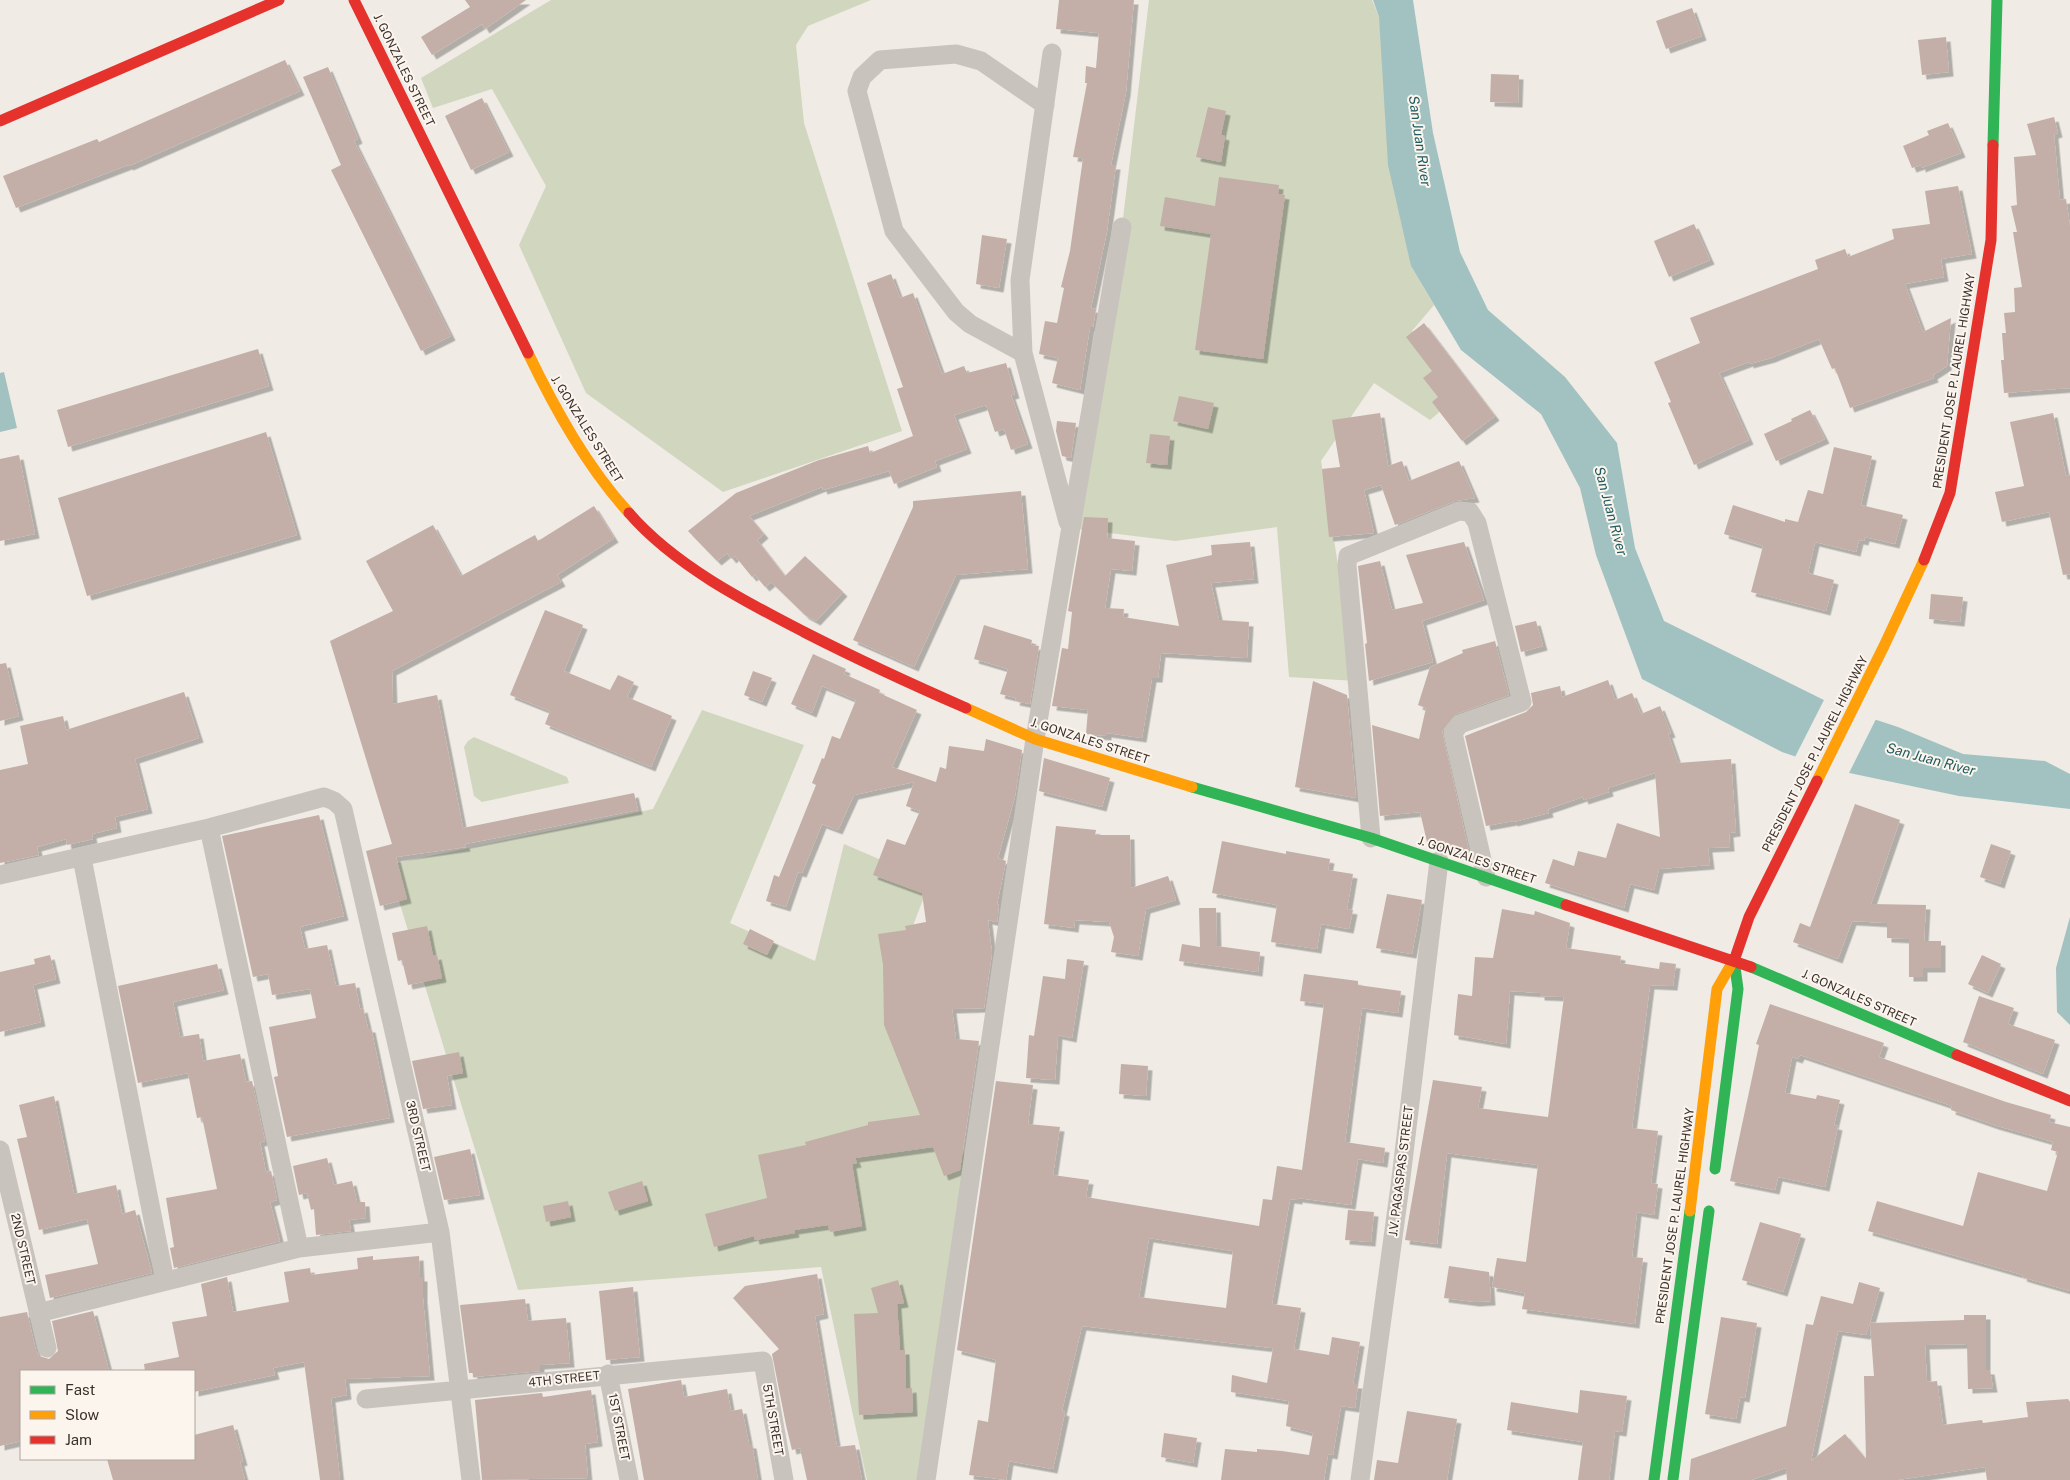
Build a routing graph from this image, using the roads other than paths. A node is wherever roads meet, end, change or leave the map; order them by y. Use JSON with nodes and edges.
{"nodes":[{"id":1,"x":279,"y":0,"type":"edge"},
{"id":2,"x":354,"y":0,"type":"edge"},
{"id":3,"x":1997,"y":0,"type":"edge"},
{"id":4,"x":1052,"y":53,"type":"dead end"},
{"id":5,"x":1045,"y":105,"type":"junction"},
{"id":6,"x":0,"y":122,"type":"edge"},
{"id":7,"x":1122,"y":227,"type":"dead end"},
{"id":8,"x":1023,"y":353,"type":"junction"},
{"id":9,"x":1069,"y":528,"type":"junction"},
{"id":10,"x":1035,"y":739,"type":"junction"},
{"id":11,"x":209,"y":828,"type":"junction"},
{"id":12,"x":1372,"y":838,"type":"junction"},
{"id":13,"x":82,"y":858,"type":"junction"},
{"id":14,"x":1439,"y":862,"type":"junction"},
{"id":15,"x":0,"y":875,"type":"edge"},
{"id":16,"x":1486,"y":877,"type":"junction"},
{"id":17,"x":1734,"y":960,"type":"junction"},
{"id":18,"x":2070,"y":1101,"type":"edge"},
{"id":19,"x":0,"y":1150,"type":"edge"},
{"id":20,"x":1713,"y":1180,"type":"dead end"},
{"id":21,"x":1711,"y":1199,"type":"dead end"},
{"id":22,"x":440,"y":1232,"type":"junction"},
{"id":23,"x":299,"y":1248,"type":"junction"},
{"id":24,"x":165,"y":1281,"type":"junction"},
{"id":25,"x":38,"y":1313,"type":"junction"},
{"id":26,"x":47,"y":1348,"type":"dead end"},
{"id":27,"x":762,"y":1361,"type":"joint"},
{"id":28,"x":608,"y":1374,"type":"junction"},
{"id":29,"x":461,"y":1390,"type":"junction"},
{"id":30,"x":366,"y":1399,"type":"dead end"},
{"id":31,"x":470,"y":1480,"type":"edge"},
{"id":32,"x":630,"y":1480,"type":"edge"},
{"id":33,"x":784,"y":1480,"type":"edge"},
{"id":34,"x":926,"y":1480,"type":"edge"},
{"id":35,"x":1360,"y":1480,"type":"edge"},
{"id":36,"x":1654,"y":1480,"type":"edge"},
{"id":37,"x":1673,"y":1480,"type":"edge"}],
"edges":[{"from":1,"to":6,"type":"main road"},
{"from":2,"to":10,"type":"main road","name":"J. GONZALES STREET"},
{"from":3,"to":17,"type":"main road","name":"PRESIDENT JOSE P. LAUREL HIGHWAY"},
{"from":4,"to":5,"type":"street"},
{"from":5,"to":8,"type":"street"},
{"from":5,"to":8,"type":"street"},
{"from":7,"to":9,"type":"street"},
{"from":8,"to":9,"type":"street"},
{"from":9,"to":10,"type":"street"},
{"from":10,"to":12,"type":"main road","name":"J. GONZALES STREET"},
{"from":10,"to":34,"type":"street"},
{"from":11,"to":13,"type":"street"},
{"from":11,"to":22,"type":"street","name":"3RD STREET"},
{"from":11,"to":23,"type":"street"},
{"from":12,"to":14,"type":"main road","name":"J. GONZALES STREET"},
{"from":12,"to":16,"type":"street"},
{"from":13,"to":15,"type":"street"},
{"from":13,"to":24,"type":"street"},
{"from":14,"to":16,"type":"main road","name":"J. GONZALES STREET"},
{"from":14,"to":35,"type":"street","name":"J.V. PAGASPAS STREET"},
{"from":16,"to":17,"type":"main road","name":"J. GONZALES STREET"},
{"from":17,"to":18,"type":"main road","name":"J. GONZALES STREET"},
{"from":17,"to":20,"type":"main road","name":"PRESIDENT JOSE P. LAUREL HIGHWAY"},
{"from":17,"to":36,"type":"main road","name":"PRESIDENT JOSE P. LAUREL HIGHWAY"},
{"from":19,"to":25,"type":"street","name":"2ND STREET"},
{"from":21,"to":37,"type":"main road"},
{"from":22,"to":23,"type":"street"},
{"from":22,"to":29,"type":"street","name":"3RD STREET"},
{"from":23,"to":24,"type":"street"},
{"from":24,"to":25,"type":"street"},
{"from":25,"to":26,"type":"street","name":"2ND STREET"},
{"from":27,"to":28,"type":"street","name":"4TH STREET"},
{"from":27,"to":33,"type":"street","name":"5TH STREET"},
{"from":28,"to":29,"type":"street","name":"4TH STREET"},
{"from":28,"to":32,"type":"street","name":"1ST STREET"},
{"from":29,"to":30,"type":"street","name":"4TH STREET"},
{"from":29,"to":31,"type":"street","name":"3RD STREET"}]}
